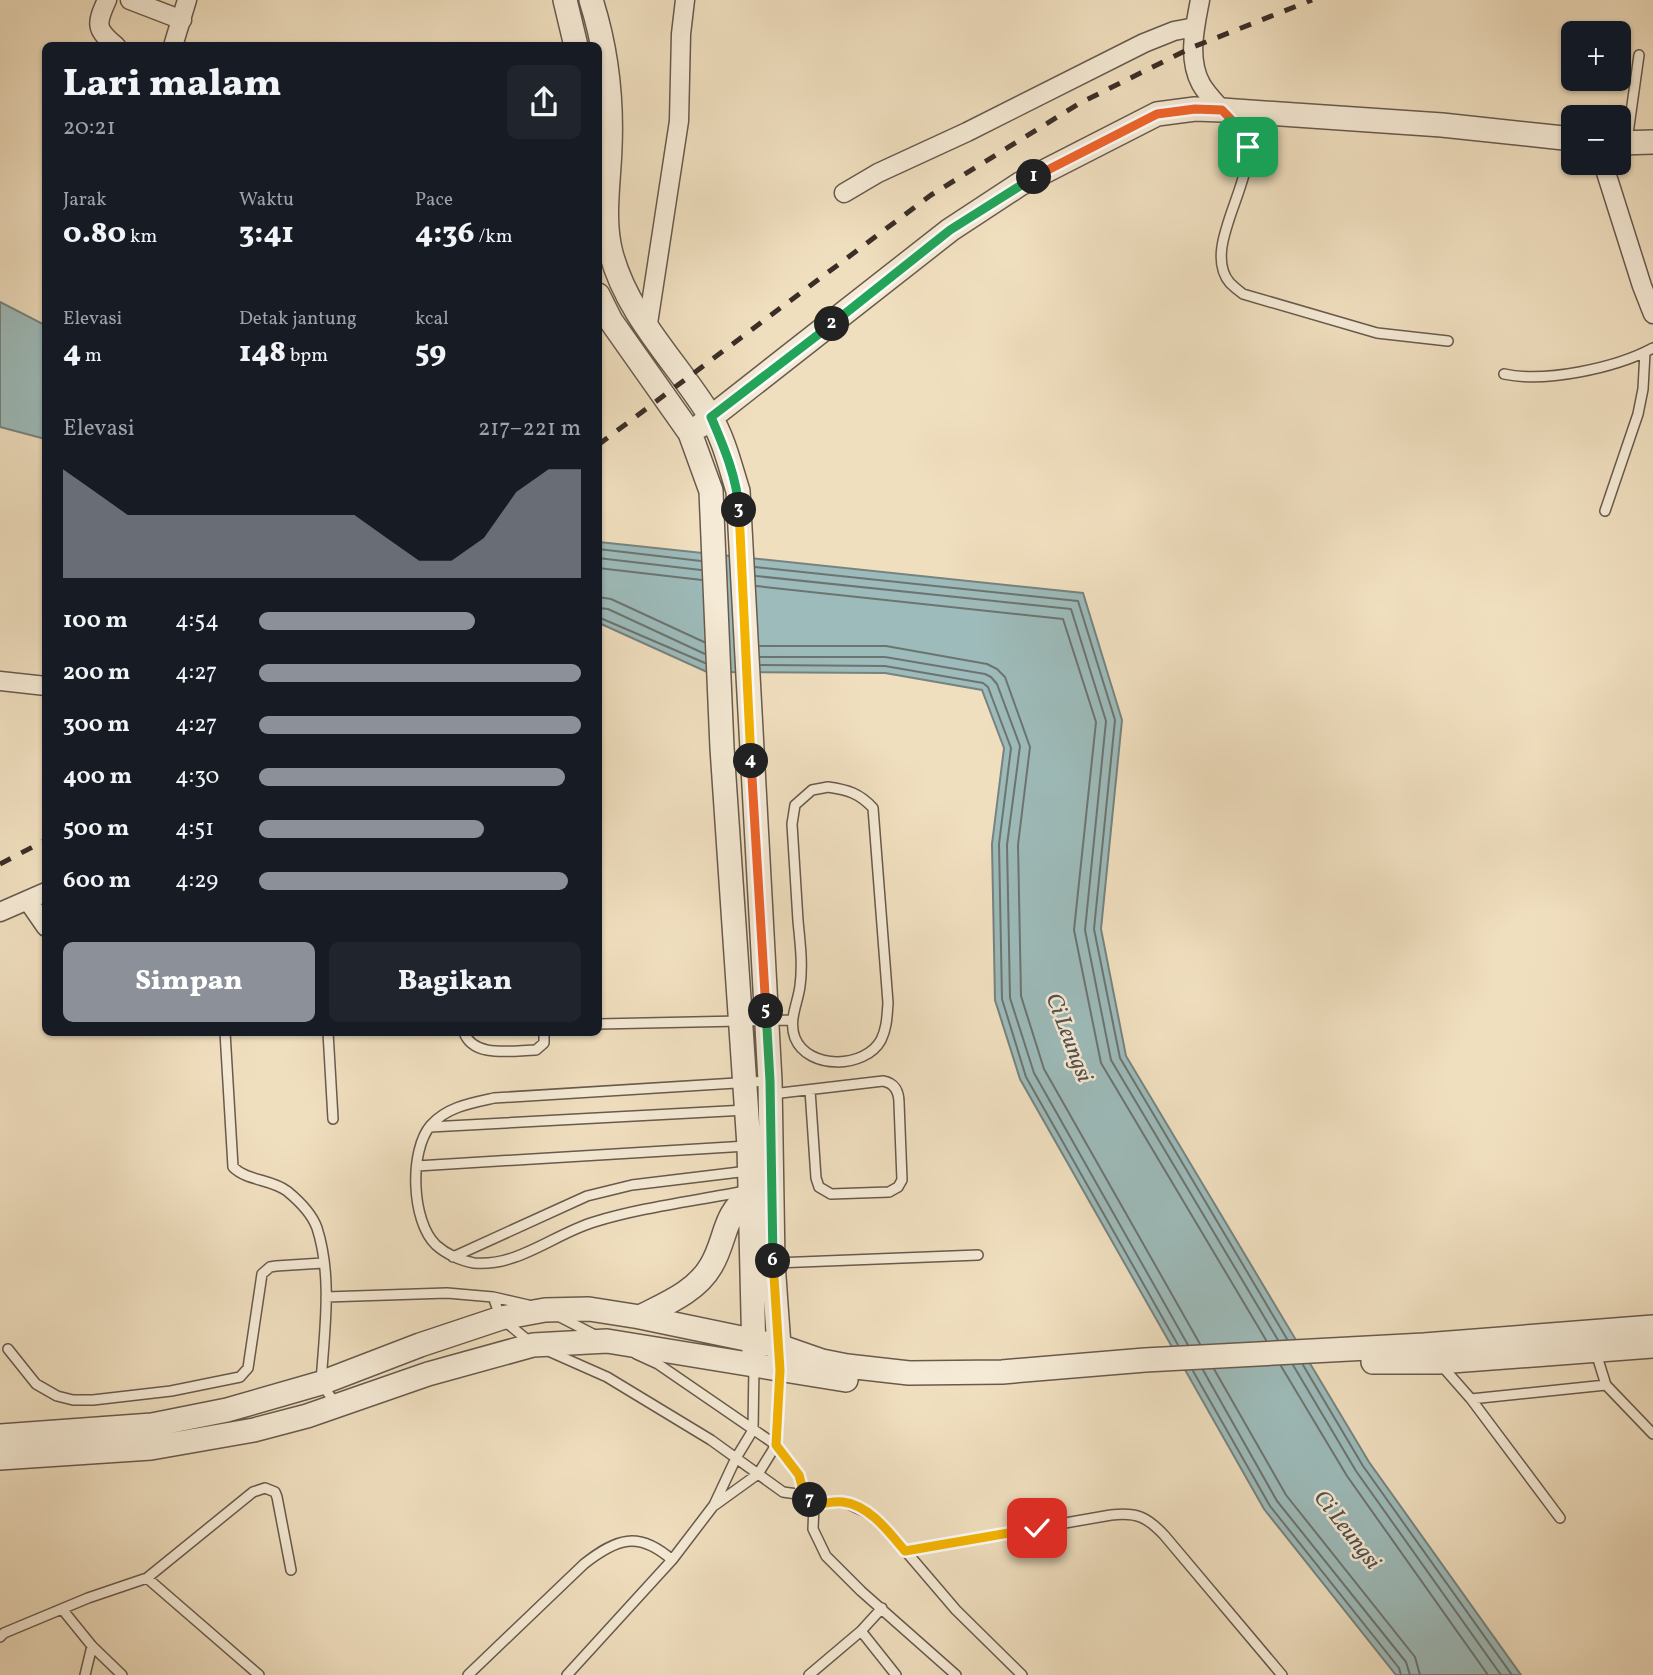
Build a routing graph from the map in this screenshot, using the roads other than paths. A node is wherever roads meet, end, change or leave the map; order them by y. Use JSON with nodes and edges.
{"nodes":[{"id":1,"x":107,"y":0,"type":"edge"},
{"id":2,"x":131,"y":0,"type":"edge"},
{"id":3,"x":187,"y":0,"type":"edge"},
{"id":4,"x":565,"y":0,"type":"edge"},
{"id":5,"x":591,"y":0,"type":"edge"},
{"id":6,"x":685,"y":0,"type":"edge"},
{"id":7,"x":1200,"y":0,"type":"edge"},
{"id":8,"x":182,"y":20,"type":"junction"},
{"id":9,"x":1195,"y":27,"type":"junction"},
{"id":10,"x":111,"y":42,"type":"edge"},
{"id":11,"x":174,"y":42,"type":"edge"},
{"id":12,"x":575,"y":42,"type":"edge"},
{"id":13,"x":601,"y":42,"type":"edge"},
{"id":14,"x":602,"y":48,"type":"edge"},
{"id":15,"x":1639,"y":55,"type":"dead end"},
{"id":16,"x":1630,"y":105,"type":"edge"},
{"id":17,"x":1222,"y":110,"type":"junction"},
{"id":18,"x":1561,"y":138,"type":"edge"},
{"id":19,"x":1653,"y":142,"type":"edge"},
{"id":20,"x":1631,"y":143,"type":"edge"},
{"id":21,"x":1608,"y":175,"type":"edge"},
{"id":22,"x":845,"y":193,"type":"dead end"},
{"id":23,"x":1653,"y":314,"type":"edge"},
{"id":24,"x":605,"y":320,"type":"edge"},
{"id":25,"x":647,"y":330,"type":"junction"},
{"id":26,"x":1448,"y":341,"type":"dead end"},
{"id":27,"x":1649,"y":350,"type":"edge"},
{"id":28,"x":1504,"y":373,"type":"dead end"},
{"id":29,"x":711,"y":417,"type":"junction"},
{"id":30,"x":690,"y":433,"type":"junction"},
{"id":31,"x":1605,"y":510,"type":"dead end"},
{"id":32,"x":0,"y":681,"type":"edge"},
{"id":33,"x":42,"y":686,"type":"edge"},
{"id":34,"x":42,"y":894,"type":"edge"},
{"id":35,"x":28,"y":901,"type":"junction"},
{"id":36,"x":0,"y":912,"type":"edge"},
{"id":37,"x":42,"y":921,"type":"edge"},
{"id":38,"x":792,"y":1020,"type":"junction"},
{"id":39,"x":741,"y":1021,"type":"junction"},
{"id":40,"x":766,"y":1021,"type":"junction"},
{"id":41,"x":602,"y":1024,"type":"edge"},
{"id":42,"x":225,"y":1036,"type":"edge"},
{"id":43,"x":328,"y":1036,"type":"edge"},
{"id":44,"x":466,"y":1036,"type":"edge"},
{"id":45,"x":544,"y":1036,"type":"edge"},
{"id":46,"x":746,"y":1083,"type":"junction"},
{"id":47,"x":770,"y":1088,"type":"junction"},
{"id":48,"x":810,"y":1090,"type":"junction"},
{"id":49,"x":747,"y":1110,"type":"junction"},
{"id":50,"x":332,"y":1119,"type":"dead end"},
{"id":51,"x":430,"y":1127,"type":"junction"},
{"id":52,"x":749,"y":1146,"type":"junction"},
{"id":53,"x":417,"y":1166,"type":"junction"},
{"id":54,"x":750,"y":1185,"type":"junction"},
{"id":55,"x":978,"y":1255,"type":"dead end"},
{"id":56,"x":453,"y":1257,"type":"junction"},
{"id":57,"x":323,"y":1263,"type":"junction"},
{"id":58,"x":773,"y":1263,"type":"junction"},
{"id":59,"x":326,"y":1297,"type":"junction"},
{"id":60,"x":497,"y":1308,"type":"junction"},
{"id":61,"x":545,"y":1310,"type":"junction"},
{"id":62,"x":640,"y":1317,"type":"junction"},
{"id":63,"x":1653,"y":1327,"type":"edge"},
{"id":64,"x":607,"y":1341,"type":"junction"},
{"id":65,"x":754,"y":1341,"type":"junction"},
{"id":66,"x":1593,"y":1341,"type":"junction"},
{"id":67,"x":533,"y":1345,"type":"junction"},
{"id":68,"x":779,"y":1346,"type":"junction"},
{"id":69,"x":1653,"y":1346,"type":"edge"},
{"id":70,"x":8,"y":1349,"type":"dead end"},
{"id":71,"x":1338,"y":1357,"type":"junction"},
{"id":72,"x":1438,"y":1362,"type":"junction"},
{"id":73,"x":754,"y":1366,"type":"junction"},
{"id":74,"x":1145,"y":1366,"type":"junction"},
{"id":75,"x":780,"y":1370,"type":"junction"},
{"id":76,"x":321,"y":1383,"type":"junction"},
{"id":77,"x":1606,"y":1384,"type":"junction"},
{"id":78,"x":1472,"y":1399,"type":"junction"},
{"id":79,"x":336,"y":1405,"type":"junction"},
{"id":80,"x":753,"y":1430,"type":"junction"},
{"id":81,"x":1653,"y":1434,"type":"edge"},
{"id":82,"x":0,"y":1436,"type":"edge"},
{"id":83,"x":776,"y":1445,"type":"junction"},
{"id":84,"x":0,"y":1458,"type":"edge"},
{"id":85,"x":736,"y":1458,"type":"junction"},
{"id":86,"x":758,"y":1474,"type":"junction"},
{"id":87,"x":804,"y":1494,"type":"junction"},
{"id":88,"x":814,"y":1504,"type":"junction"},
{"id":89,"x":714,"y":1505,"type":"junction"},
{"id":90,"x":1560,"y":1518,"type":"dead end"},
{"id":91,"x":905,"y":1551,"type":"junction"},
{"id":92,"x":672,"y":1560,"type":"junction"},
{"id":93,"x":290,"y":1570,"type":"dead end"},
{"id":94,"x":147,"y":1578,"type":"junction"},
{"id":95,"x":882,"y":1608,"type":"junction"},
{"id":96,"x":62,"y":1609,"type":"junction"},
{"id":97,"x":860,"y":1630,"type":"junction"},
{"id":98,"x":0,"y":1637,"type":"edge"},
{"id":99,"x":92,"y":1646,"type":"junction"},
{"id":100,"x":85,"y":1675,"type":"edge"},
{"id":101,"x":122,"y":1675,"type":"edge"},
{"id":102,"x":259,"y":1675,"type":"edge"},
{"id":103,"x":468,"y":1675,"type":"edge"},
{"id":104,"x":566,"y":1675,"type":"edge"},
{"id":105,"x":809,"y":1675,"type":"edge"},
{"id":106,"x":896,"y":1675,"type":"edge"},
{"id":107,"x":956,"y":1675,"type":"edge"},
{"id":108,"x":1022,"y":1675,"type":"edge"},
{"id":109,"x":1282,"y":1675,"type":"edge"}],
"edges":[{"from":1,"to":10,"type":"street"},
{"from":2,"to":8,"type":"street"},
{"from":3,"to":8,"type":"street"},
{"from":4,"to":12,"type":"street"},
{"from":5,"to":13,"type":"street"},
{"from":6,"to":25,"type":"street"},
{"from":7,"to":9,"type":"street"},
{"from":8,"to":11,"type":"street"},
{"from":9,"to":17,"type":"street"},
{"from":9,"to":22,"type":"street"},
{"from":14,"to":25,"type":"street"},
{"from":15,"to":16,"type":"lane"},
{"from":17,"to":18,"type":"street"},
{"from":17,"to":26,"type":"lane"},
{"from":17,"to":29,"type":"street"},
{"from":19,"to":20,"type":"street"},
{"from":21,"to":23,"type":"street"},
{"from":24,"to":30,"type":"street"},
{"from":25,"to":29,"type":"street"},
{"from":27,"to":28,"type":"lane"},
{"from":27,"to":31,"type":"lane"},
{"from":29,"to":30,"type":"street"},
{"from":29,"to":40,"type":"street"},
{"from":30,"to":39,"type":"street"},
{"from":32,"to":33,"type":"street"},
{"from":34,"to":35,"type":"street"},
{"from":35,"to":36,"type":"street"},
{"from":35,"to":37,"type":"street"},
{"from":38,"to":38,"type":"lane"},
{"from":38,"to":40,"type":"lane"},
{"from":39,"to":40,"type":"lane"},
{"from":39,"to":41,"type":"lane"},
{"from":39,"to":46,"type":"street"},
{"from":40,"to":47,"type":"street"},
{"from":42,"to":57,"type":"lane"},
{"from":43,"to":50,"type":"lane"},
{"from":44,"to":45,"type":"lane"},
{"from":46,"to":47,"type":"lane"},
{"from":46,"to":49,"type":"street"},
{"from":46,"to":51,"type":"lane"},
{"from":47,"to":48,"type":"lane"},
{"from":47,"to":58,"type":"street"},
{"from":48,"to":48,"type":"lane"},
{"from":49,"to":51,"type":"lane"},
{"from":49,"to":52,"type":"street"},
{"from":51,"to":53,"type":"lane"},
{"from":52,"to":53,"type":"lane"},
{"from":52,"to":54,"type":"street"},
{"from":53,"to":56,"type":"lane"},
{"from":54,"to":56,"type":"lane"},
{"from":54,"to":56,"type":"lane"},
{"from":54,"to":62,"type":"street"},
{"from":54,"to":65,"type":"street"},
{"from":55,"to":58,"type":"lane"},
{"from":57,"to":59,"type":"lane"},
{"from":57,"to":70,"type":"lane"},
{"from":58,"to":68,"type":"street"},
{"from":59,"to":60,"type":"lane"},
{"from":59,"to":76,"type":"lane"},
{"from":60,"to":61,"type":"street"},
{"from":60,"to":67,"type":"lane"},
{"from":60,"to":76,"type":"street"},
{"from":61,"to":62,"type":"street"},
{"from":61,"to":64,"type":"lane"},
{"from":62,"to":65,"type":"street"},
{"from":63,"to":66,"type":"street"},
{"from":64,"to":67,"type":"street"},
{"from":64,"to":73,"type":"street"},
{"from":64,"to":80,"type":"lane"},
{"from":65,"to":68,"type":"street"},
{"from":65,"to":73,"type":"street"},
{"from":66,"to":69,"type":"street"},
{"from":66,"to":71,"type":"street"},
{"from":66,"to":72,"type":"street"},
{"from":66,"to":77,"type":"lane"},
{"from":67,"to":79,"type":"street"},
{"from":67,"to":85,"type":"lane"},
{"from":68,"to":74,"type":"street"},
{"from":68,"to":75,"type":"street"},
{"from":71,"to":72,"type":"street"},
{"from":71,"to":74,"type":"street"},
{"from":72,"to":78,"type":"lane"},
{"from":73,"to":75,"type":"street"},
{"from":73,"to":80,"type":"lane"},
{"from":74,"to":75,"type":"street"},
{"from":75,"to":83,"type":"lane"},
{"from":76,"to":79,"type":"lane"},
{"from":76,"to":82,"type":"street"},
{"from":77,"to":78,"type":"lane"},
{"from":77,"to":81,"type":"lane"},
{"from":78,"to":90,"type":"lane"},
{"from":79,"to":84,"type":"street"},
{"from":80,"to":83,"type":"lane"},
{"from":80,"to":85,"type":"lane"},
{"from":83,"to":86,"type":"lane"},
{"from":83,"to":87,"type":"lane"},
{"from":85,"to":86,"type":"lane"},
{"from":85,"to":89,"type":"lane"},
{"from":86,"to":87,"type":"lane"},
{"from":86,"to":89,"type":"lane"},
{"from":87,"to":88,"type":"lane"},
{"from":88,"to":91,"type":"lane"},
{"from":88,"to":95,"type":"lane"},
{"from":89,"to":92,"type":"lane"},
{"from":91,"to":108,"type":"lane"},
{"from":91,"to":109,"type":"lane"},
{"from":92,"to":103,"type":"lane"},
{"from":92,"to":104,"type":"lane"},
{"from":93,"to":94,"type":"lane"},
{"from":94,"to":96,"type":"lane"},
{"from":94,"to":102,"type":"lane"},
{"from":95,"to":97,"type":"lane"},
{"from":95,"to":107,"type":"lane"},
{"from":96,"to":98,"type":"lane"},
{"from":96,"to":99,"type":"lane"},
{"from":97,"to":105,"type":"lane"},
{"from":97,"to":106,"type":"lane"},
{"from":99,"to":100,"type":"lane"},
{"from":99,"to":101,"type":"lane"}]}
